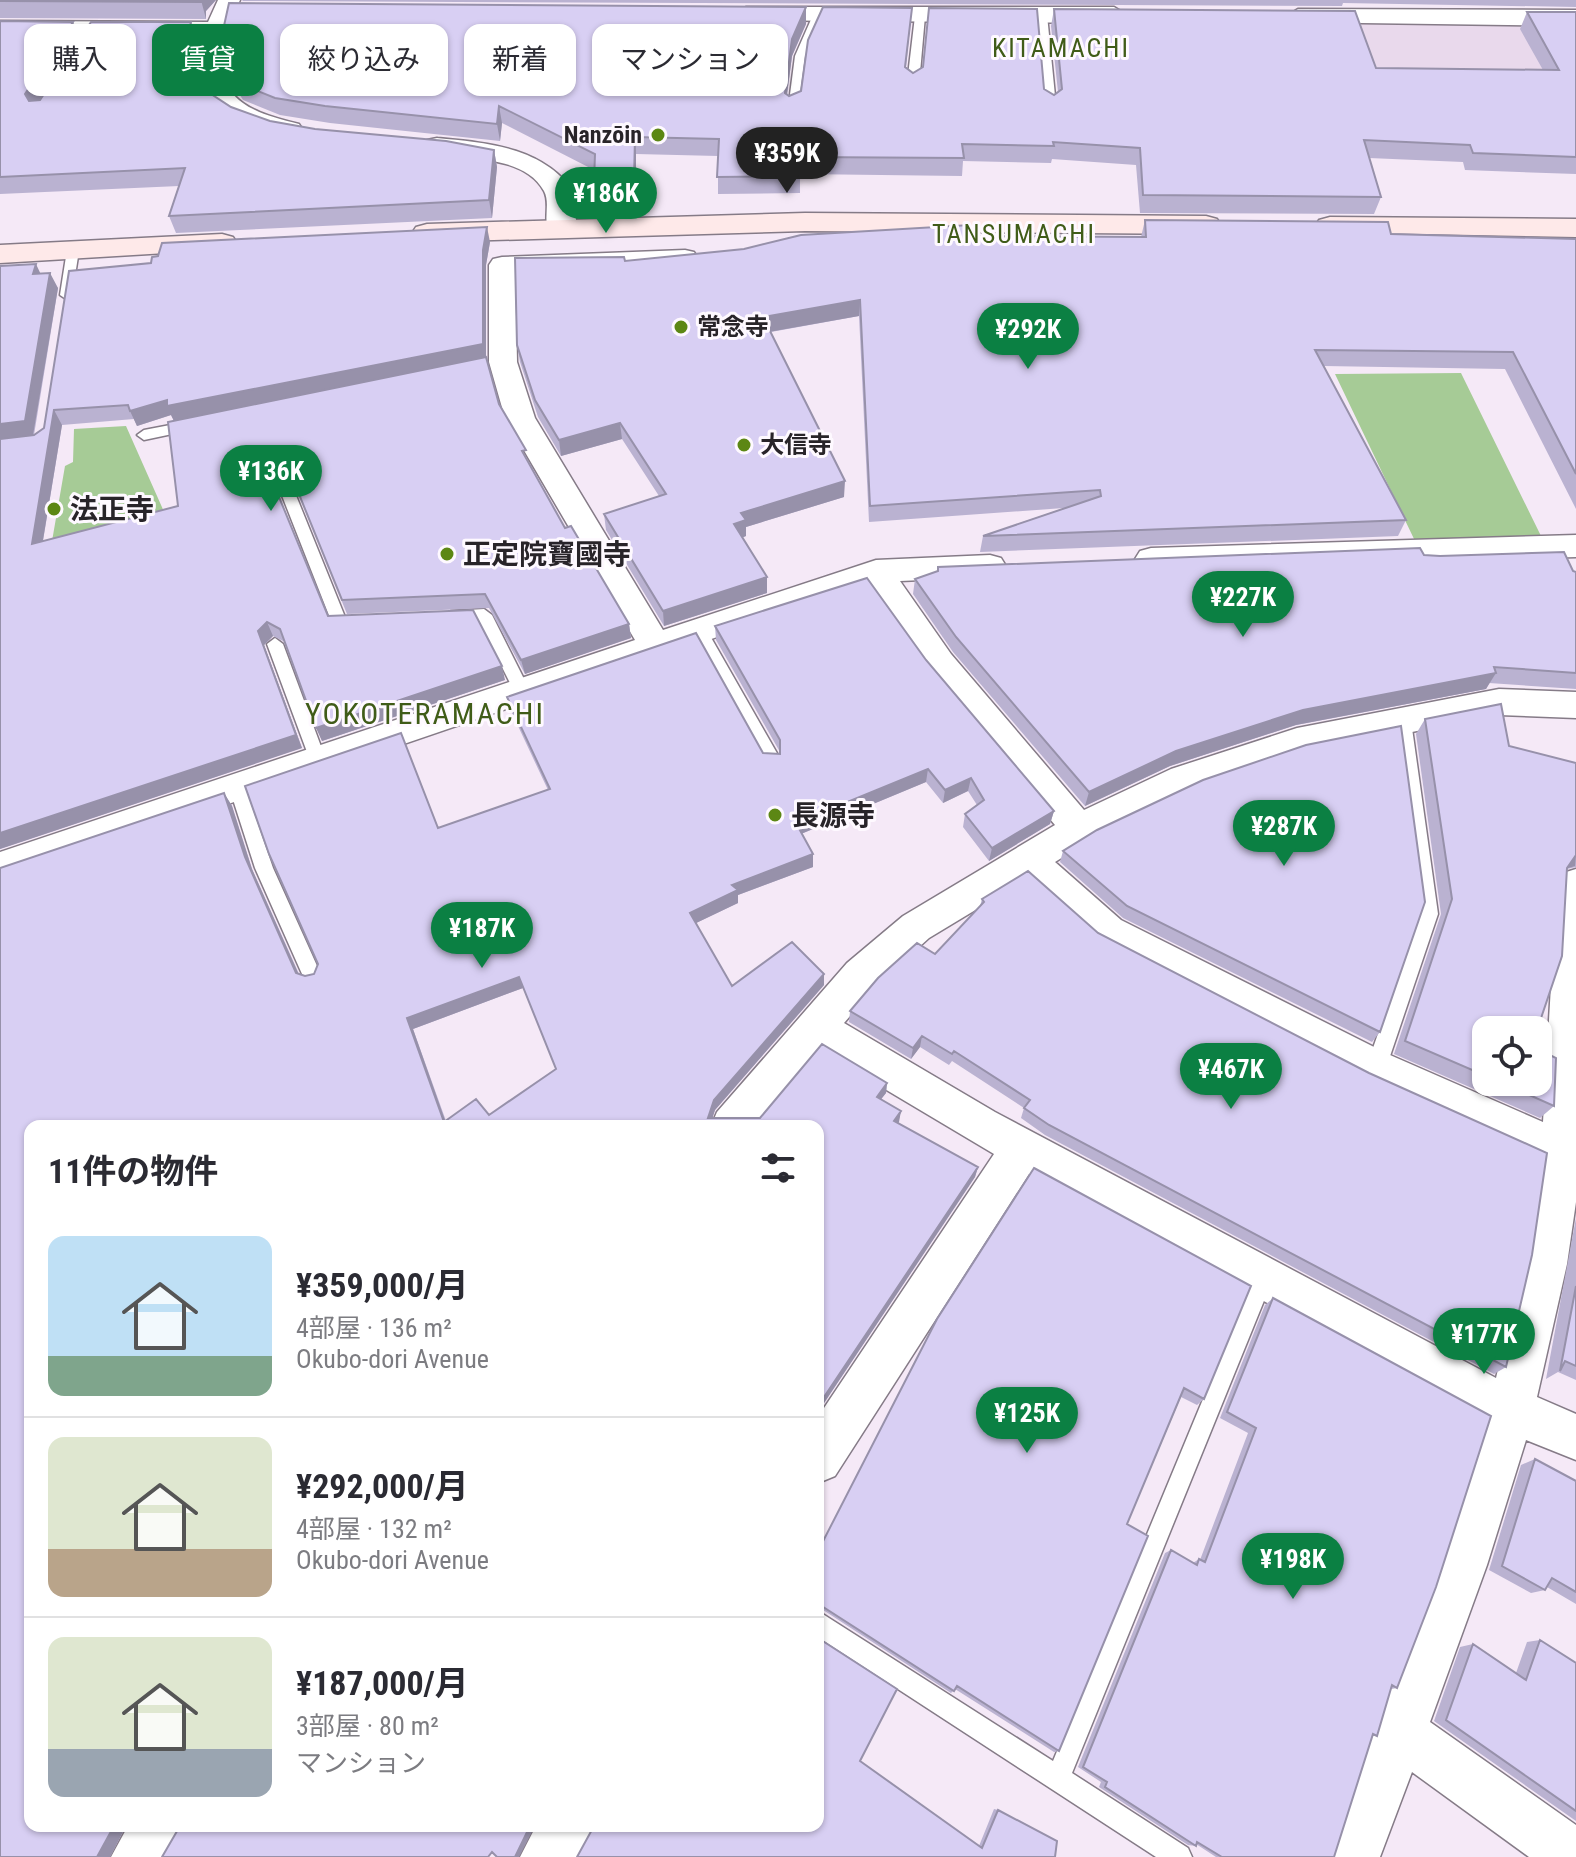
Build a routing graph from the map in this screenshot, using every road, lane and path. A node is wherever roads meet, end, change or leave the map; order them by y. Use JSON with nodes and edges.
{"nodes":[{"id":1,"x":874,"y":8,"type":"edge"},
{"id":2,"x":228,"y":14,"type":"edge"},
{"id":3,"x":723,"y":15,"type":"edge"},
{"id":4,"x":818,"y":15,"type":"junction"},
{"id":5,"x":1042,"y":15,"type":"junction"},
{"id":6,"x":1136,"y":15,"type":"edge"},
{"id":7,"x":920,"y":16,"type":"junction"},
{"id":8,"x":1278,"y":16,"type":"edge"},
{"id":9,"x":1576,"y":18,"type":"edge"},
{"id":10,"x":0,"y":28,"type":"edge"},
{"id":11,"x":913,"y":84,"type":"edge"},
{"id":12,"x":1050,"y":106,"type":"edge"},
{"id":13,"x":792,"y":108,"type":"edge"},
{"id":14,"x":320,"y":135,"type":"edge"},
{"id":15,"x":407,"y":143,"type":"edge"},
{"id":16,"x":805,"y":222,"type":"junction"},
{"id":17,"x":1227,"y":225,"type":"edge"},
{"id":18,"x":1306,"y":226,"type":"edge"},
{"id":19,"x":561,"y":227,"type":"junction"},
{"id":20,"x":1576,"y":228,"type":"edge"},
{"id":21,"x":397,"y":234,"type":"edge"},
{"id":22,"x":258,"y":241,"type":"edge"},
{"id":23,"x":783,"y":248,"type":"edge"},
{"id":24,"x":73,"y":250,"type":"junction"},
{"id":25,"x":0,"y":254,"type":"edge"},
{"id":26,"x":715,"y":256,"type":"edge"},
{"id":27,"x":64,"y":309,"type":"edge"},
{"id":28,"x":207,"y":422,"type":"edge"},
{"id":29,"x":144,"y":435,"type":"dead end"},
{"id":30,"x":288,"y":493,"type":"edge"},
{"id":31,"x":1570,"y":546,"type":"edge"},
{"id":32,"x":1117,"y":560,"type":"edge"},
{"id":33,"x":1024,"y":564,"type":"edge"},
{"id":34,"x":876,"y":571,"type":"junction"},
{"id":35,"x":1576,"y":578,"type":"edge"},
{"id":36,"x":430,"y":619,"type":"edge"},
{"id":37,"x":371,"y":622,"type":"edge"},
{"id":38,"x":700,"y":631,"type":"junction"},
{"id":39,"x":275,"y":644,"type":"edge"},
{"id":40,"x":656,"y":646,"type":"junction"},
{"id":41,"x":522,"y":691,"type":"junction"},
{"id":42,"x":1576,"y":705,"type":"edge"},
{"id":43,"x":1403,"y":721,"type":"junction"},
{"id":44,"x":318,"y":760,"type":"junction"},
{"id":45,"x":772,"y":760,"type":"edge"},
{"id":46,"x":237,"y":787,"type":"junction"},
{"id":47,"x":1079,"y":829,"type":"junction"},
{"id":48,"x":1028,"y":860,"type":"junction"},
{"id":49,"x":0,"y":867,"type":"edge"},
{"id":50,"x":1576,"y":884,"type":"edge"},
{"id":51,"x":313,"y":977,"type":"edge"},
{"id":52,"x":815,"y":1026,"type":"junction"},
{"id":53,"x":1376,"y":1068,"type":"junction"},
{"id":54,"x":737,"y":1120,"type":"edge"},
{"id":55,"x":1568,"y":1124,"type":"edge"},
{"id":56,"x":1021,"y":1150,"type":"junction"},
{"id":57,"x":1264,"y":1276,"type":"junction"},
{"id":58,"x":1512,"y":1412,"type":"junction"},
{"id":59,"x":1576,"y":1437,"type":"edge"},
{"id":60,"x":824,"y":1450,"type":"edge"},
{"id":61,"x":824,"y":1627,"type":"edge"},
{"id":62,"x":1400,"y":1732,"type":"junction"},
{"id":63,"x":1058,"y":1778,"type":"junction"},
{"id":64,"x":564,"y":1832,"type":"edge"},
{"id":65,"x":547,"y":1857,"type":"edge"},
{"id":66,"x":1179,"y":1857,"type":"edge"},
{"id":67,"x":1353,"y":1857,"type":"edge"},
{"id":68,"x":1575,"y":1857,"type":"edge"}],
"edges":[{"from":1,"to":4,"type":"street"},
{"from":1,"to":7,"type":"street"},
{"from":2,"to":10,"type":"street"},
{"from":2,"to":14,"type":"street"},
{"from":3,"to":4,"type":"street"},
{"from":4,"to":13,"type":"lane"},
{"from":5,"to":6,"type":"street"},
{"from":5,"to":7,"type":"street"},
{"from":5,"to":12,"type":"lane"},
{"from":7,"to":11,"type":"lane"},
{"from":8,"to":9,"type":"street"},
{"from":15,"to":19,"type":"street"},
{"from":16,"to":17,"type":"main road"},
{"from":16,"to":19,"type":"main road"},
{"from":16,"to":23,"type":"street"},
{"from":18,"to":20,"type":"main road"},
{"from":19,"to":21,"type":"main road"},
{"from":22,"to":24,"type":"main road"},
{"from":24,"to":25,"type":"main road"},
{"from":24,"to":27,"type":"lane"},
{"from":26,"to":40,"type":"street"},
{"from":28,"to":29,"type":"lane"},
{"from":30,"to":37,"type":"lane"},
{"from":31,"to":32,"type":"street"},
{"from":31,"to":35,"type":"street"},
{"from":33,"to":34,"type":"street"},
{"from":34,"to":38,"type":"street"},
{"from":34,"to":47,"type":"street"},
{"from":36,"to":41,"type":"lane"},
{"from":38,"to":40,"type":"street"},
{"from":38,"to":45,"type":"lane"},
{"from":39,"to":44,"type":"lane"},
{"from":40,"to":41,"type":"street"},
{"from":41,"to":44,"type":"street"},
{"from":42,"to":43,"type":"street"},
{"from":43,"to":47,"type":"street"},
{"from":43,"to":53,"type":"lane"},
{"from":44,"to":46,"type":"street"},
{"from":46,"to":49,"type":"street"},
{"from":46,"to":51,"type":"lane"},
{"from":47,"to":48,"type":"street"},
{"from":48,"to":52,"type":"street"},
{"from":48,"to":53,"type":"street"},
{"from":50,"to":55,"type":"street"},
{"from":52,"to":54,"type":"street"},
{"from":52,"to":56,"type":"street"},
{"from":53,"to":55,"type":"street"},
{"from":55,"to":58,"type":"street"},
{"from":56,"to":57,"type":"street"},
{"from":56,"to":60,"type":"street"},
{"from":57,"to":58,"type":"street"},
{"from":57,"to":63,"type":"lane"},
{"from":58,"to":59,"type":"street"},
{"from":58,"to":62,"type":"street"},
{"from":61,"to":63,"type":"lane"},
{"from":62,"to":67,"type":"street"},
{"from":62,"to":68,"type":"street"},
{"from":63,"to":66,"type":"lane"},
{"from":64,"to":65,"type":"street"}]}
